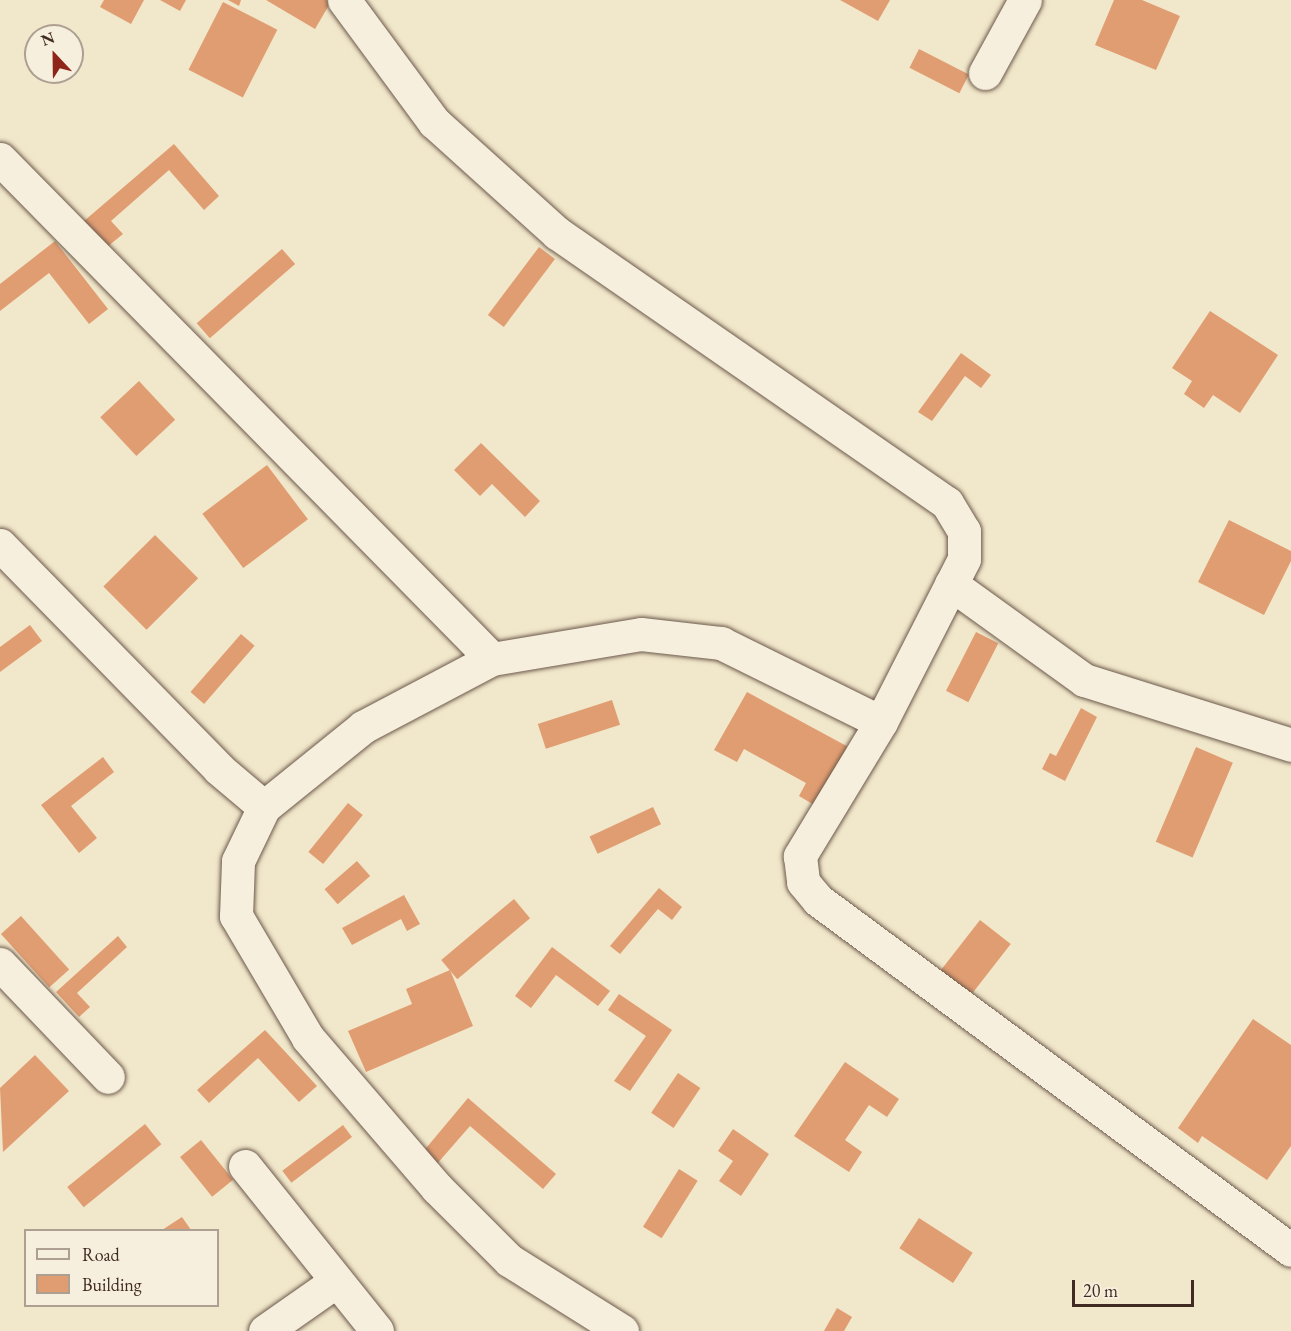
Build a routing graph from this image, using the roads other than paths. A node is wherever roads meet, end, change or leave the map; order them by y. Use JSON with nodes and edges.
{"nodes":[{"id":1,"x":344,"y":0,"type":"edge"},
{"id":2,"x":1026,"y":0,"type":"edge"},
{"id":3,"x":985,"y":73,"type":"dead end"},
{"id":4,"x":0,"y":159,"type":"edge"},
{"id":5,"x":0,"y":546,"type":"edge"},
{"id":6,"x":951,"y":584,"type":"junction"},
{"id":7,"x":492,"y":659,"type":"junction"},
{"id":8,"x":881,"y":722,"type":"junction"},
{"id":9,"x":1291,"y":745,"type":"edge"},
{"id":10,"x":264,"y":807,"type":"junction"},
{"id":11,"x":0,"y":964,"type":"edge"},
{"id":12,"x":108,"y":1077,"type":"dead end"},
{"id":13,"x":245,"y":1166,"type":"dead end"},
{"id":14,"x":1291,"y":1250,"type":"edge"},
{"id":15,"x":335,"y":1282,"type":"junction"},
{"id":16,"x":265,"y":1331,"type":"edge"},
{"id":17,"x":377,"y":1331,"type":"edge"},
{"id":18,"x":622,"y":1331,"type":"edge"}],
"edges":[{"from":1,"to":6,"type":"street"},
{"from":2,"to":3,"type":"street"},
{"from":4,"to":7,"type":"street"},
{"from":5,"to":10,"type":"street"},
{"from":6,"to":8,"type":"street"},
{"from":6,"to":9,"type":"street"},
{"from":7,"to":8,"type":"street"},
{"from":7,"to":10,"type":"street"},
{"from":8,"to":14,"type":"street"},
{"from":10,"to":18,"type":"street"},
{"from":11,"to":12,"type":"street"},
{"from":13,"to":15,"type":"street"},
{"from":15,"to":16,"type":"street"},
{"from":15,"to":17,"type":"street"}]}
